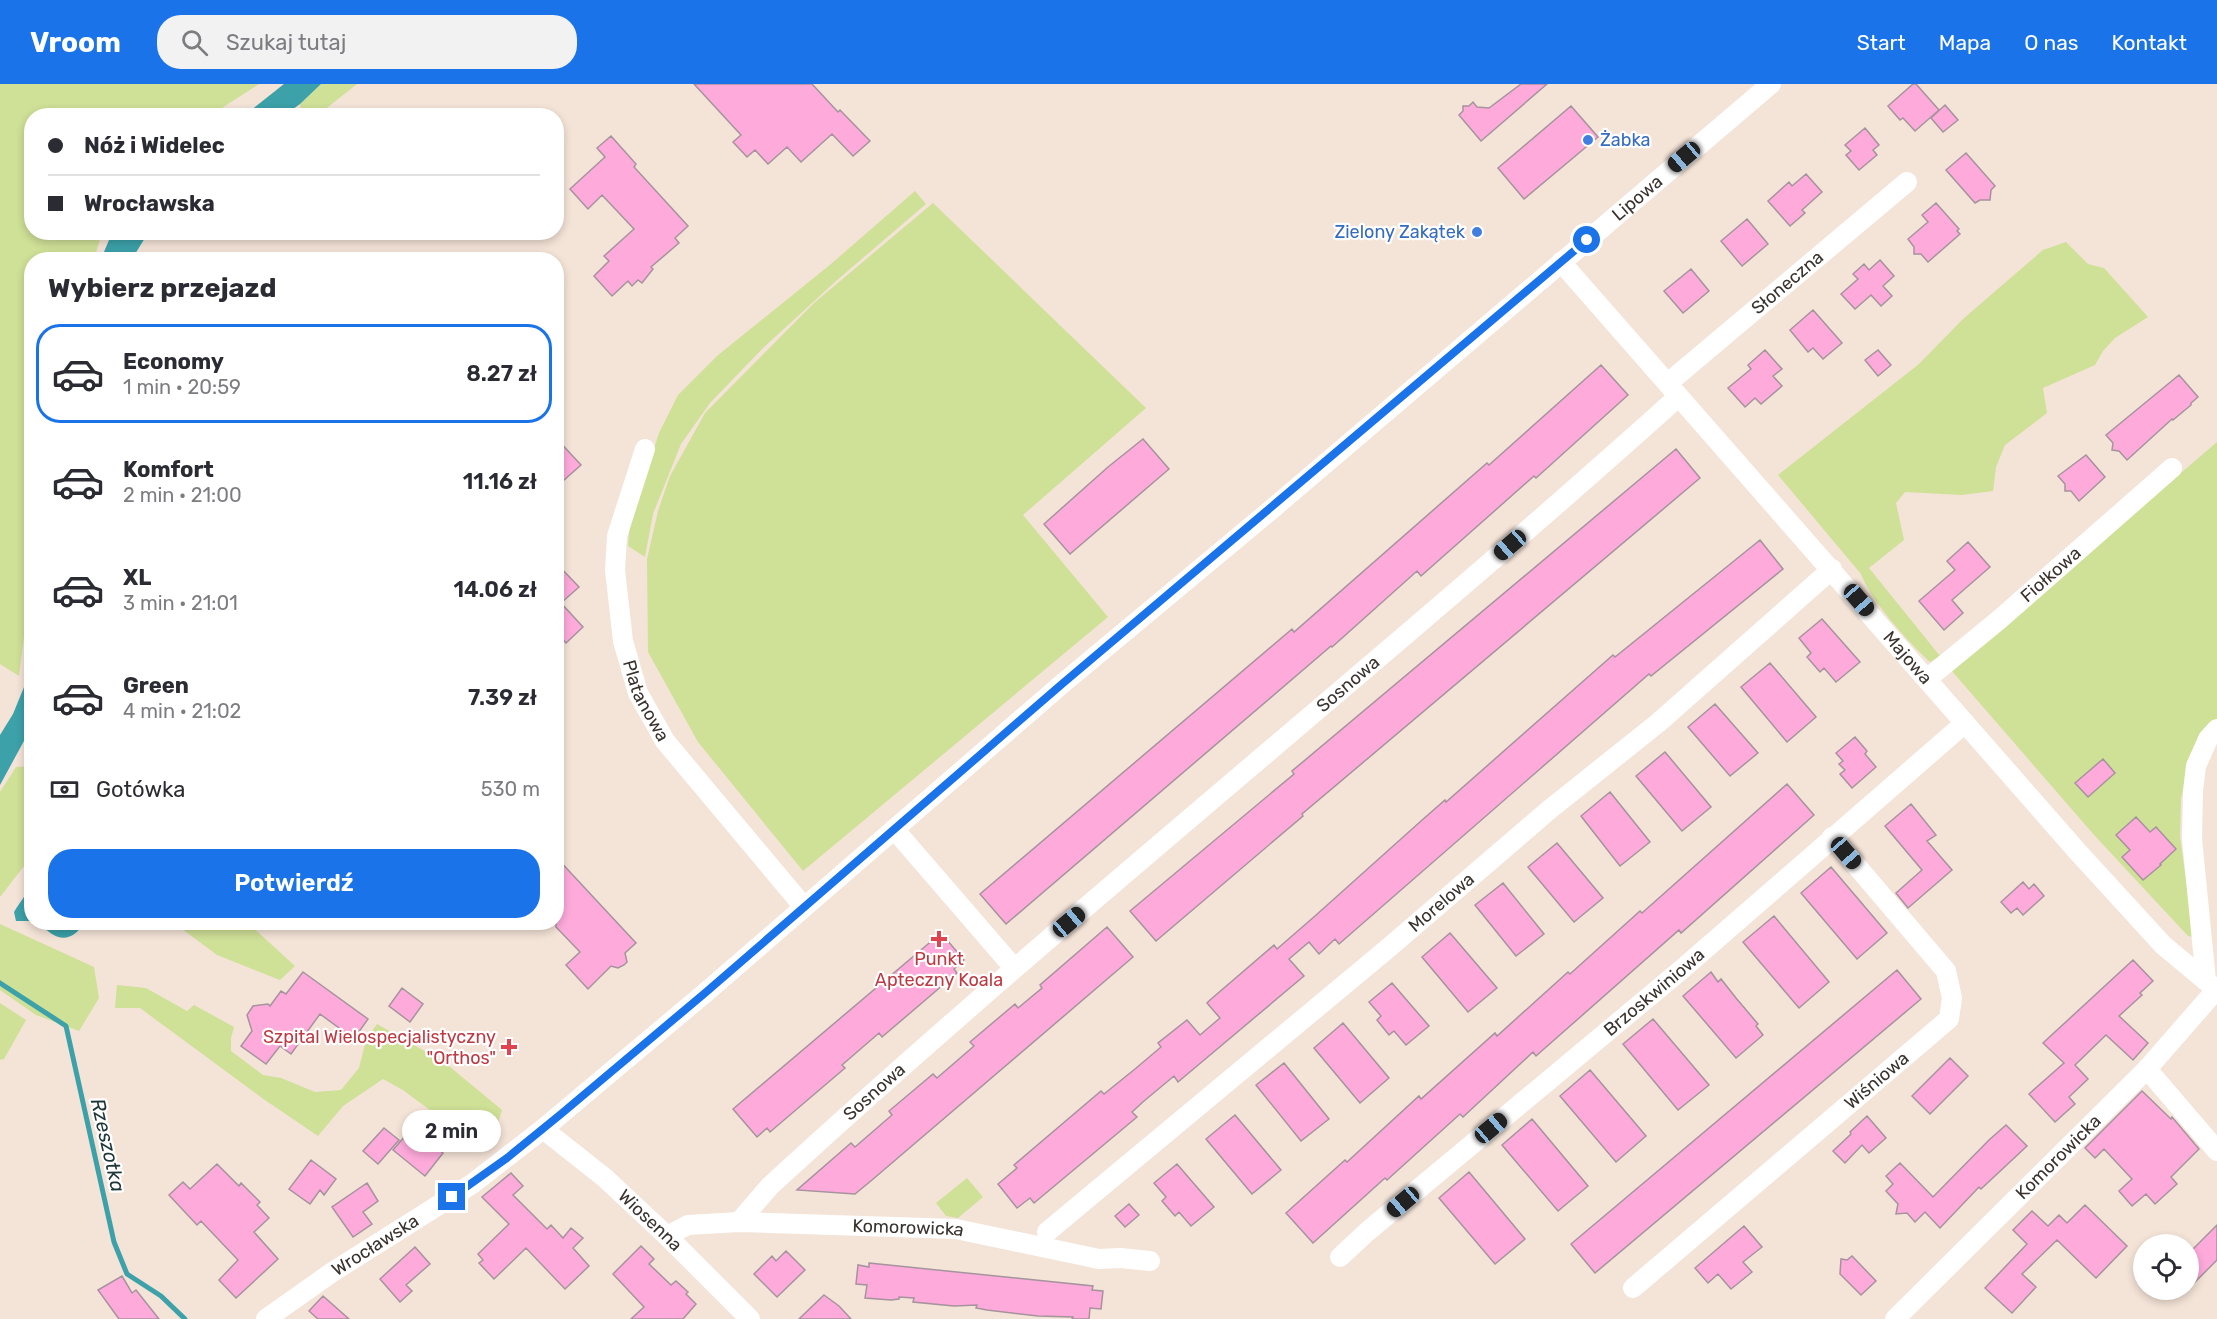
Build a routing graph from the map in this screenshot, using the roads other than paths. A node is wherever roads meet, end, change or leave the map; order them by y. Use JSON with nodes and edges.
{"nodes":[{"id":1,"x":1771,"y":84,"type":"edge"},
{"id":2,"x":1907,"y":182,"type":"dead end"},
{"id":3,"x":1561,"y":262,"type":"junction"},
{"id":4,"x":1673,"y":390,"type":"junction"},
{"id":5,"x":645,"y":449,"type":"dead end"},
{"id":6,"x":2172,"y":468,"type":"dead end"},
{"id":7,"x":1832,"y":569,"type":"junction"},
{"id":8,"x":1927,"y":679,"type":"junction"},
{"id":9,"x":1965,"y":723,"type":"junction"},
{"id":10,"x":2217,"y":729,"type":"edge"},
{"id":11,"x":894,"y":830,"type":"junction"},
{"id":12,"x":1832,"y":837,"type":"junction"},
{"id":13,"x":804,"y":907,"type":"junction"},
{"id":14,"x":1014,"y":968,"type":"junction"},
{"id":15,"x":2213,"y":987,"type":"edge"},
{"id":16,"x":2147,"y":1069,"type":"junction"},
{"id":17,"x":543,"y":1129,"type":"junction"},
{"id":18,"x":2217,"y":1151,"type":"edge"},
{"id":19,"x":739,"y":1222,"type":"junction"},
{"id":20,"x":1047,"y":1232,"type":"dead end"},
{"id":21,"x":667,"y":1236,"type":"junction"},
{"id":22,"x":1340,"y":1257,"type":"dead end"},
{"id":23,"x":1150,"y":1261,"type":"dead end"},
{"id":24,"x":1633,"y":1288,"type":"dead end"},
{"id":25,"x":266,"y":1319,"type":"edge"},
{"id":26,"x":750,"y":1319,"type":"edge"},
{"id":27,"x":1895,"y":1319,"type":"edge"}],
"edges":[{"from":1,"to":3,"type":"street","name":"Lipowa"},
{"from":2,"to":4,"type":"street","name":"Słoneczna"},
{"from":3,"to":4,"type":"street","name":"Majowa"},
{"from":3,"to":11,"type":"street","name":"Lipowa"},
{"from":4,"to":7,"type":"street","name":"Majowa"},
{"from":4,"to":14,"type":"street","name":"Sosnowa"},
{"from":5,"to":13,"type":"street","name":"Platanowa"},
{"from":6,"to":8,"type":"street","name":"Fiołkowa"},
{"from":7,"to":8,"type":"street","name":"Majowa"},
{"from":7,"to":20,"type":"street","name":"Morelowa"},
{"from":8,"to":9,"type":"street","name":"Majowa"},
{"from":9,"to":12,"type":"street","name":"Brzoskwiniowa"},
{"from":9,"to":15,"type":"street","name":"Majowa"},
{"from":10,"to":15,"type":"street"},
{"from":11,"to":13,"type":"street","name":"Lipowa"},
{"from":11,"to":14,"type":"street"},
{"from":12,"to":22,"type":"street","name":"Brzoskwiniowa"},
{"from":12,"to":24,"type":"street","name":"Wiśniowa"},
{"from":13,"to":17,"type":"street","name":"Lipowa"},
{"from":14,"to":19,"type":"street","name":"Sosnowa"},
{"from":15,"to":16,"type":"street","name":"Komorowicka"},
{"from":16,"to":18,"type":"street"},
{"from":16,"to":27,"type":"street","name":"Komorowicka"},
{"from":17,"to":21,"type":"street","name":"Wiosenna"},
{"from":17,"to":25,"type":"street","name":"Wrocławska"},
{"from":19,"to":21,"type":"street","name":"Komorowicka"},
{"from":19,"to":23,"type":"street","name":"Komorowicka"},
{"from":21,"to":26,"type":"street","name":"Wiosenna"}]}
